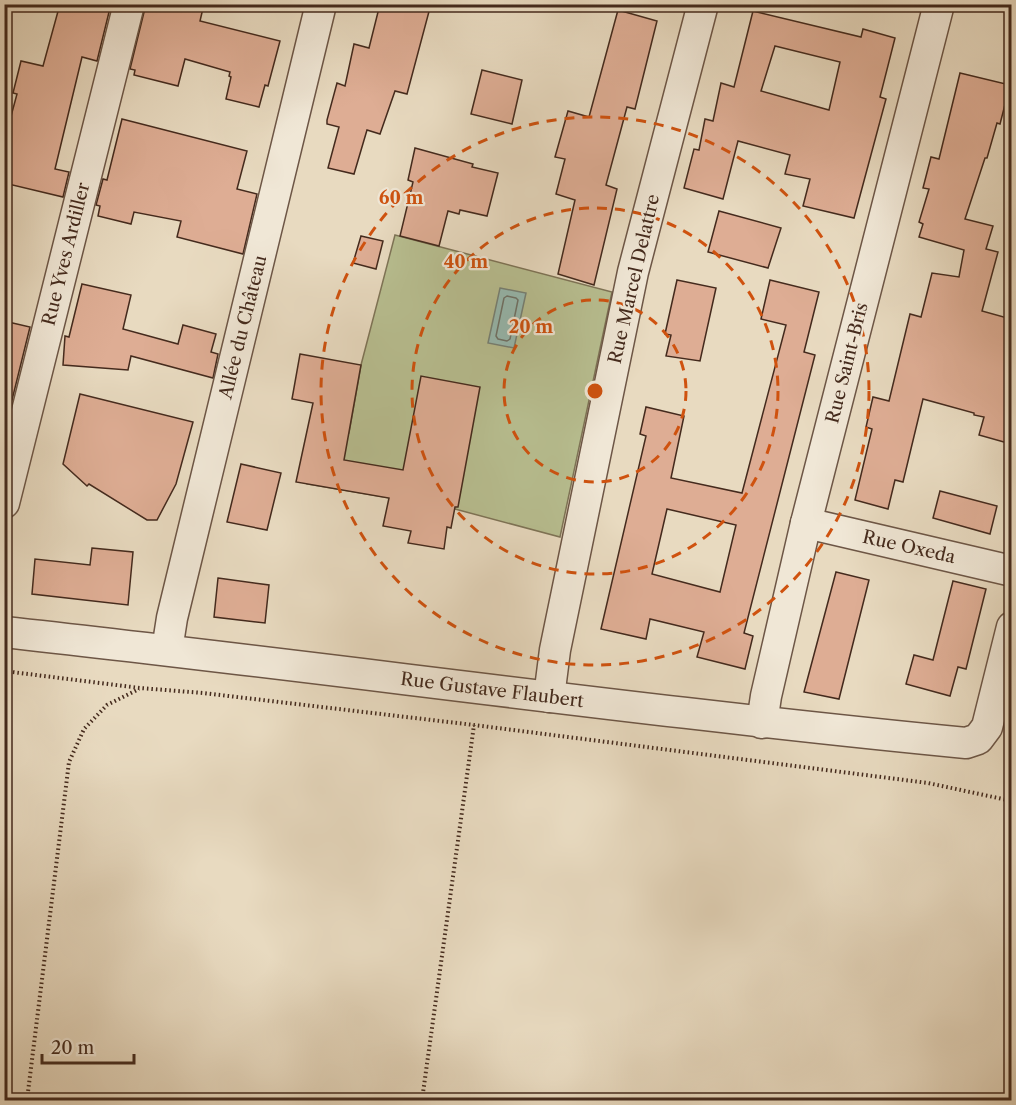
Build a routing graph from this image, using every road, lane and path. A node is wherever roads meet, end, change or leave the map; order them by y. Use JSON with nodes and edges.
{"nodes":[{"id":1,"x":129,"y":4,"type":"edge"},
{"id":2,"x":321,"y":4,"type":"edge"},
{"id":3,"x":703,"y":4,"type":"edge"},
{"id":4,"x":939,"y":4,"type":"edge"},
{"id":5,"x":14,"y":414,"type":"edge"},
{"id":6,"x":4,"y":503,"type":"edge"},
{"id":7,"x":806,"y":524,"type":"junction"},
{"id":8,"x":1011,"y":572,"type":"edge"},
{"id":9,"x":1011,"y":627,"type":"edge"},
{"id":10,"x":4,"y":632,"type":"edge"},
{"id":11,"x":167,"y":650,"type":"junction"},
{"id":12,"x":4,"y":671,"type":"edge"},
{"id":13,"x":140,"y":688,"type":"junction"},
{"id":14,"x":549,"y":697,"type":"junction"},
{"id":15,"x":762,"y":723,"type":"junction"},
{"id":16,"x":474,"y":725,"type":"junction"},
{"id":17,"x":1011,"y":801,"type":"edge"},
{"id":18,"x":27,"y":1101,"type":"edge"},
{"id":19,"x":423,"y":1101,"type":"edge"}],
"edges":[{"from":1,"to":5,"type":"street","name":"Rue Yves Ardiller"},
{"from":2,"to":11,"type":"street","name":"Allée du Château"},
{"from":3,"to":14,"type":"street","name":"Rue Marcel Delattre"},
{"from":4,"to":7,"type":"street","name":"Rue Saint-Bris"},
{"from":5,"to":6,"type":"street","name":"Rue Yves Ardiller"},
{"from":7,"to":8,"type":"street","name":"Rue Oxeda"},
{"from":7,"to":15,"type":"street","name":"Rue Saint-Bris"},
{"from":9,"to":15,"type":"street","name":"Rue Gustave Flaubert"},
{"from":10,"to":11,"type":"street","name":"Rue Gustave Flaubert"},
{"from":11,"to":14,"type":"street","name":"Rue Gustave Flaubert"},
{"from":12,"to":13,"type":"path"},
{"from":13,"to":16,"type":"path"},
{"from":13,"to":18,"type":"path"},
{"from":14,"to":15,"type":"street","name":"Rue Gustave Flaubert"},
{"from":16,"to":17,"type":"path"},
{"from":16,"to":19,"type":"path"}]}
